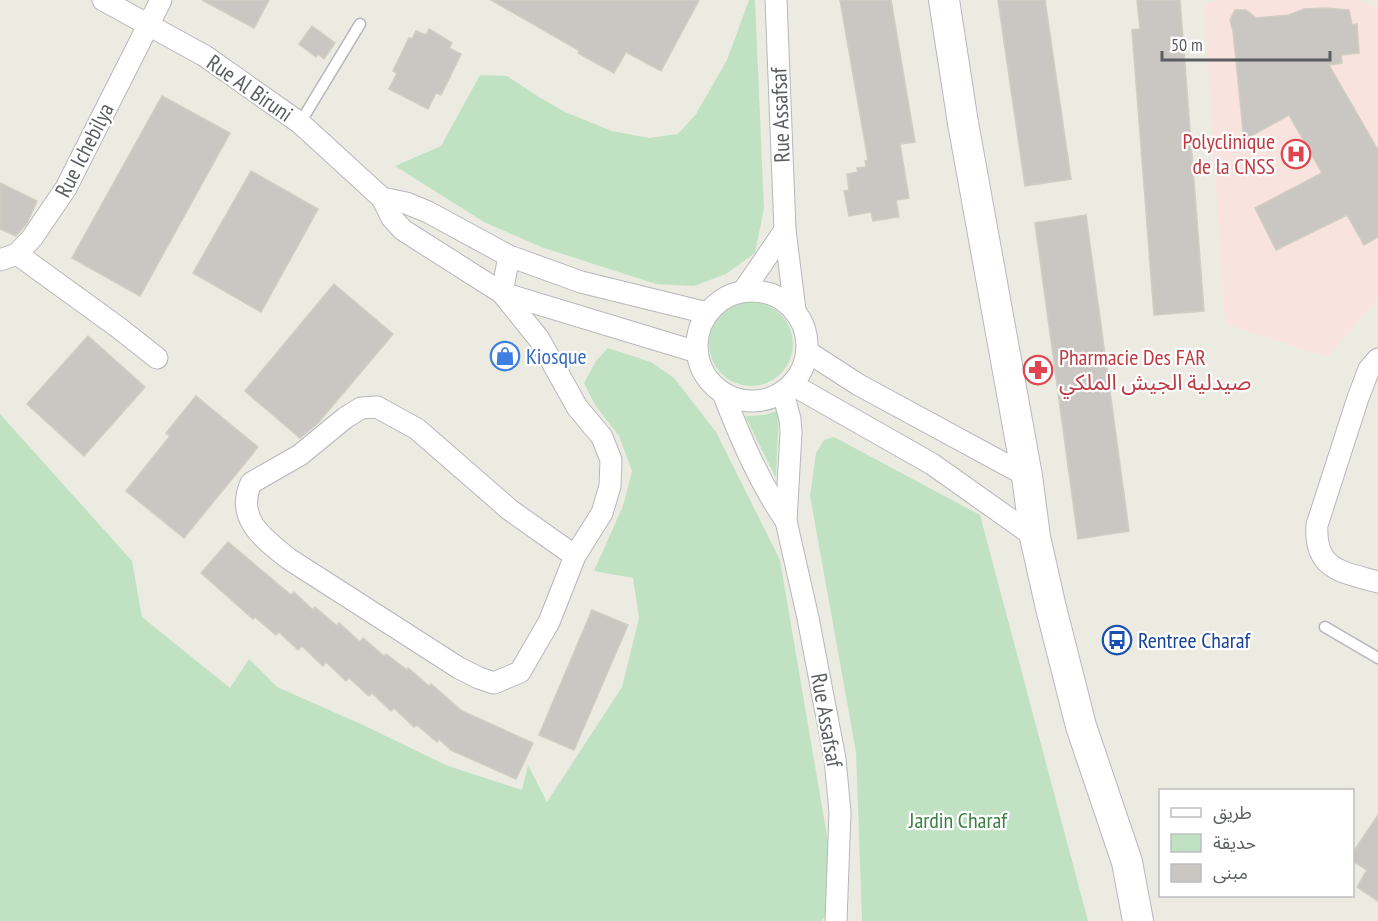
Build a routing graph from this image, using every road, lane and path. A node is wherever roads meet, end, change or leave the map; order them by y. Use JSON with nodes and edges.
{"nodes":[{"id":1,"x":103,"y":0,"type":"edge"},
{"id":2,"x":161,"y":0,"type":"edge"},
{"id":3,"x":776,"y":0,"type":"edge"},
{"id":4,"x":944,"y":0,"type":"edge"},
{"id":5,"x":148,"y":24,"type":"junction"},
{"id":6,"x":360,"y":24,"type":"dead end"},
{"id":7,"x":300,"y":123,"type":"junction"},
{"id":8,"x":382,"y":198,"type":"junction"},
{"id":9,"x":785,"y":231,"type":"junction"},
{"id":10,"x":509,"y":256,"type":"junction"},
{"id":11,"x":9,"y":257,"type":"edge"},
{"id":12,"x":744,"y":290,"type":"junction"},
{"id":13,"x":502,"y":293,"type":"junction"},
{"id":14,"x":795,"y":310,"type":"junction"},
{"id":15,"x":708,"y":313,"type":"junction"},
{"id":16,"x":697,"y":352,"type":"junction"},
{"id":17,"x":808,"y":352,"type":"junction"},
{"id":18,"x":157,"y":358,"type":"dead end"},
{"id":19,"x":1378,"y":359,"type":"edge"},
{"id":20,"x":788,"y":389,"type":"junction"},
{"id":21,"x":723,"y":393,"type":"junction"},
{"id":22,"x":1027,"y":476,"type":"junction"},
{"id":23,"x":786,"y":521,"type":"junction"},
{"id":24,"x":1035,"y":537,"type":"junction"},
{"id":25,"x":575,"y":556,"type":"junction"},
{"id":26,"x":1378,"y":582,"type":"edge"},
{"id":27,"x":1325,"y":627,"type":"dead end"},
{"id":28,"x":1378,"y":658,"type":"edge"},
{"id":29,"x":1126,"y":862,"type":"junction"},
{"id":30,"x":836,"y":921,"type":"edge"},
{"id":31,"x":1138,"y":921,"type":"edge"},
{"id":32,"x":1159,"y":921,"type":"edge"}],
"edges":[{"from":1,"to":5,"type":"street","name":"Rue Al Biruni"},
{"from":2,"to":5,"type":"street","name":"Rue Ichebilya"},
{"from":3,"to":9,"type":"street","name":"Rue Assafsaf"},
{"from":4,"to":22,"type":"main road"},
{"from":5,"to":7,"type":"street","name":"Rue Al Biruni"},
{"from":5,"to":11,"type":"street","name":"Rue Ichebilya"},
{"from":6,"to":7,"type":"lane"},
{"from":7,"to":8,"type":"street","name":"Rue Al Biruni"},
{"from":8,"to":10,"type":"street"},
{"from":8,"to":13,"type":"street"},
{"from":9,"to":12,"type":"street"},
{"from":9,"to":14,"type":"street","name":"Rue Assafsaf"},
{"from":10,"to":13,"type":"street"},
{"from":10,"to":15,"type":"street"},
{"from":11,"to":18,"type":"street"},
{"from":12,"to":14,"type":"street"},
{"from":12,"to":15,"type":"street"},
{"from":13,"to":16,"type":"street"},
{"from":13,"to":25,"type":"street"},
{"from":14,"to":17,"type":"street"},
{"from":15,"to":16,"type":"street"},
{"from":16,"to":21,"type":"street"},
{"from":17,"to":20,"type":"street"},
{"from":17,"to":22,"type":"street"},
{"from":19,"to":26,"type":"street"},
{"from":20,"to":21,"type":"street"},
{"from":20,"to":23,"type":"street","name":"Rue Assafsaf"},
{"from":20,"to":24,"type":"street"},
{"from":21,"to":23,"type":"street","name":"Rue Assafsaf"},
{"from":22,"to":24,"type":"main road"},
{"from":23,"to":30,"type":"street","name":"Rue Assafsaf"},
{"from":24,"to":29,"type":"main road"},
{"from":25,"to":25,"type":"street"},
{"from":27,"to":28,"type":"lane"},
{"from":29,"to":31,"type":"main road"},
{"from":29,"to":32,"type":"main road"}]}
